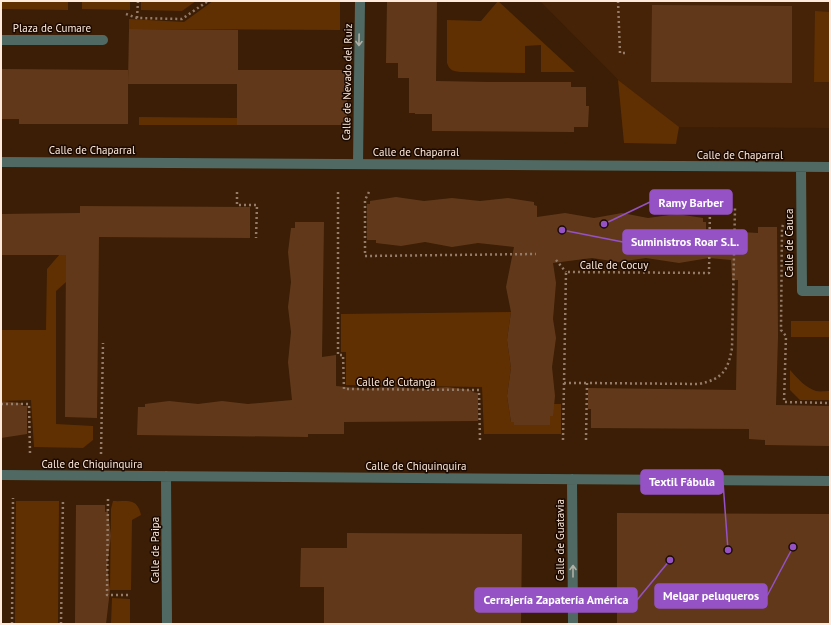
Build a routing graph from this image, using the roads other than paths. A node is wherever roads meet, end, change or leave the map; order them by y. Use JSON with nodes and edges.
{"nodes":[{"id":1,"x":360,"y":1,"type":"edge"},
{"id":2,"x":1,"y":40,"type":"edge"},
{"id":3,"x":103,"y":40,"type":"dead end"},
{"id":4,"x":1,"y":162,"type":"edge"},
{"id":5,"x":358,"y":164,"type":"junction"},
{"id":6,"x":801,"y":167,"type":"junction"},
{"id":7,"x":830,"y":167,"type":"edge"},
{"id":8,"x":830,"y":292,"type":"edge"},
{"id":9,"x":1,"y":475,"type":"edge"},
{"id":10,"x":166,"y":476,"type":"junction"},
{"id":11,"x":572,"y":479,"type":"junction"},
{"id":12,"x":830,"y":481,"type":"edge"},
{"id":13,"x":167,"y":624,"type":"edge"},
{"id":14,"x":573,"y":624,"type":"edge"}],
"edges":[{"from":1,"to":5,"type":"street","name":"Calle de Nevado del Ruiz","one_way":true},
{"from":2,"to":3,"type":"street","name":"Plaza de Cumare"},
{"from":4,"to":5,"type":"street","name":"Calle de Chaparral"},
{"from":5,"to":6,"type":"street","name":"Calle de Chaparral"},
{"from":6,"to":7,"type":"street","name":"Calle de Chaparral"},
{"from":6,"to":8,"type":"street","name":"Calle de Cauca"},
{"from":9,"to":10,"type":"street","name":"Calle de Chiquinquira"},
{"from":10,"to":11,"type":"street","name":"Calle de Chiquinquira"},
{"from":10,"to":13,"type":"street","name":"Calle de Paipa"},
{"from":11,"to":12,"type":"street","name":"Calle de Chiquinquira"},
{"from":14,"to":11,"type":"street","name":"Calle de Guatavia","one_way":true}]}
